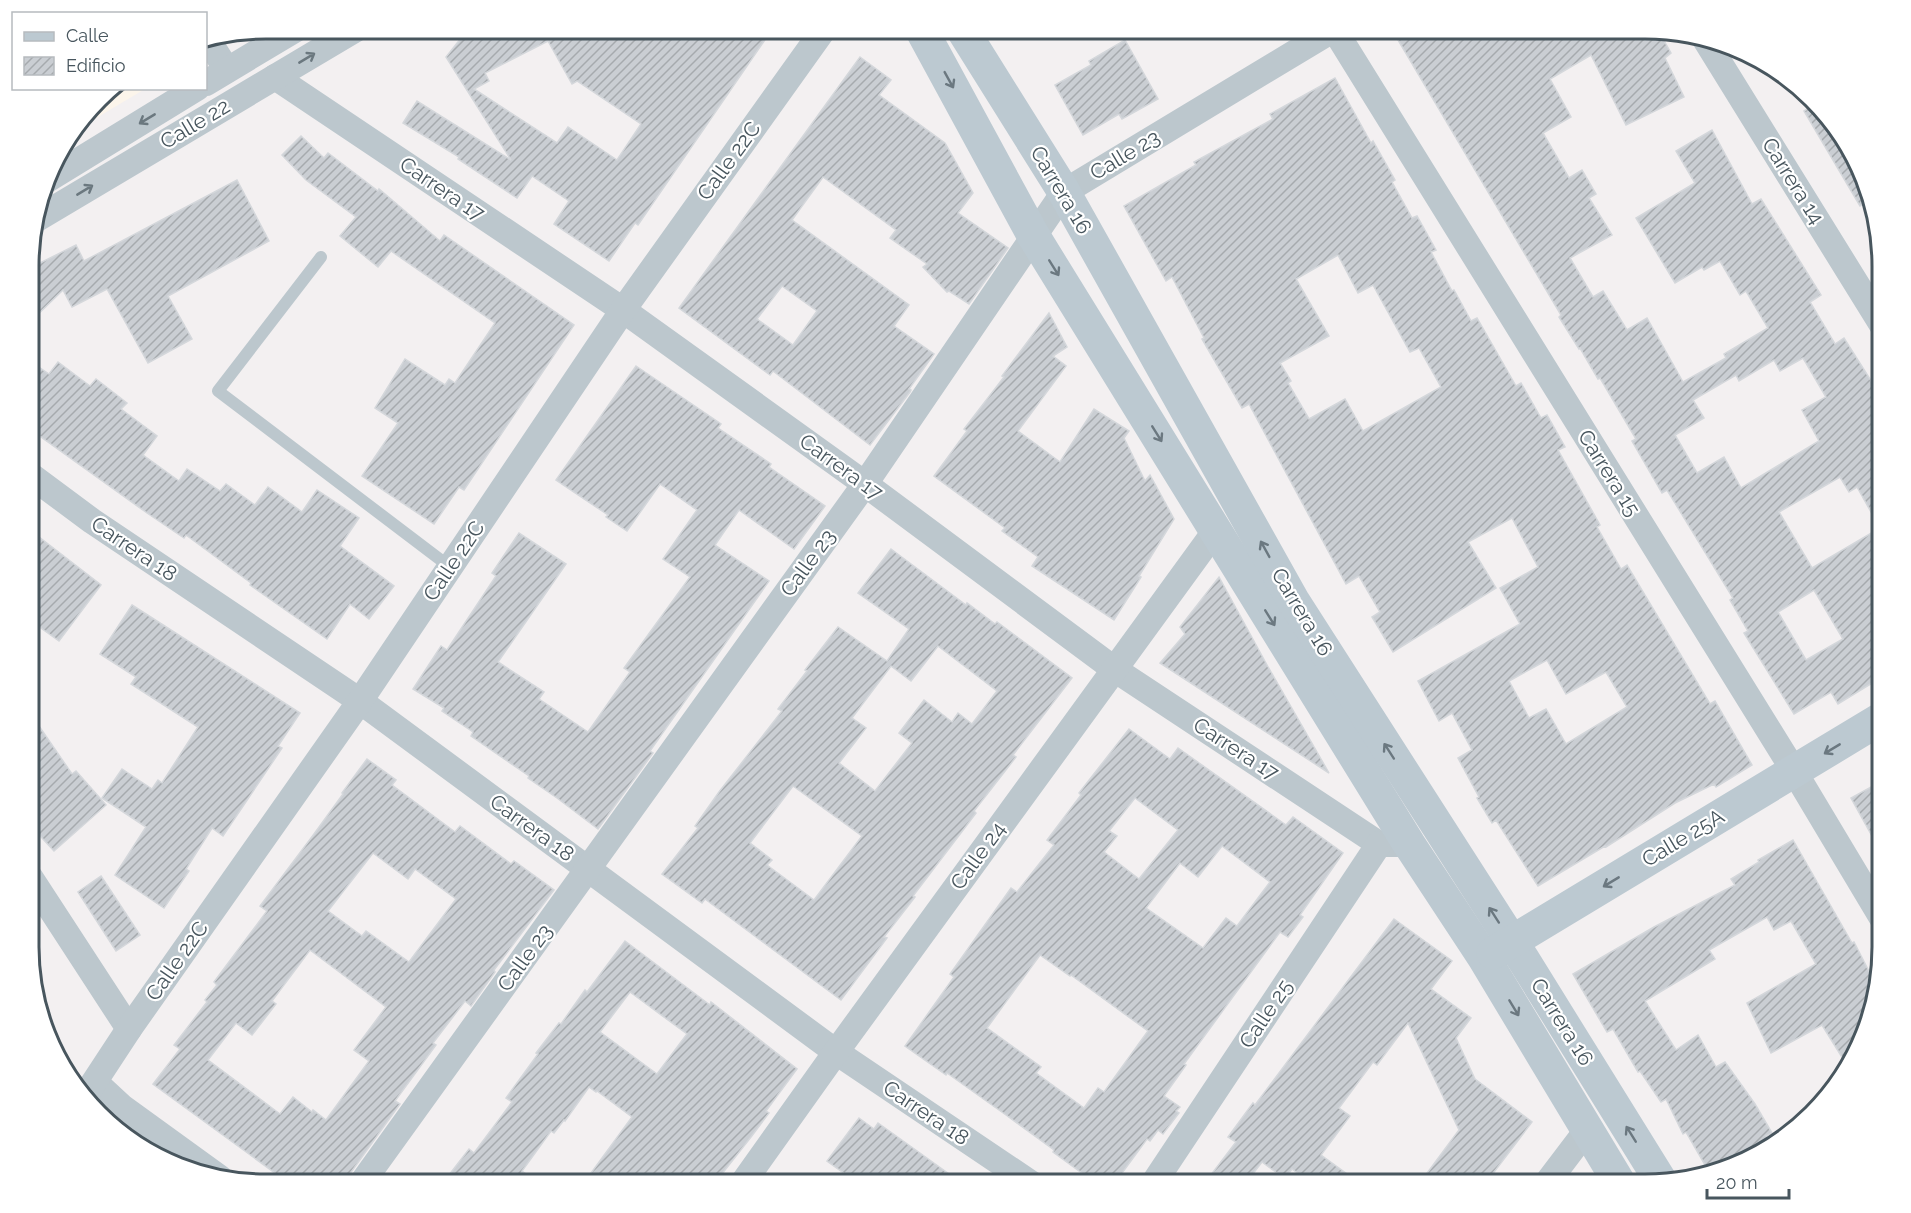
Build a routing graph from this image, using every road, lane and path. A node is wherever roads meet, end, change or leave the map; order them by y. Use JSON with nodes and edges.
{"nodes":[{"id":1,"x":278,"y":39,"type":"edge"},
{"id":2,"x":338,"y":39,"type":"edge"},
{"id":3,"x":816,"y":39,"type":"edge"},
{"id":4,"x":927,"y":39,"type":"edge"},
{"id":5,"x":969,"y":39,"type":"edge"},
{"id":6,"x":1316,"y":39,"type":"edge"},
{"id":7,"x":1341,"y":39,"type":"edge"},
{"id":8,"x":212,"y":46,"type":"edge"},
{"id":9,"x":1711,"y":49,"type":"edge"},
{"id":10,"x":227,"y":70,"type":"junction"},
{"id":11,"x":275,"y":77,"type":"junction"},
{"id":12,"x":207,"y":82,"type":"edge"},
{"id":13,"x":194,"y":90,"type":"edge"},
{"id":14,"x":59,"y":173,"type":"edge"},
{"id":15,"x":1064,"y":192,"type":"junction"},
{"id":16,"x":45,"y":214,"type":"edge"},
{"id":17,"x":1033,"y":235,"type":"junction"},
{"id":18,"x":321,"y":257,"type":"dead end"},
{"id":19,"x":1872,"y":309,"type":"edge"},
{"id":20,"x":623,"y":310,"type":"junction"},
{"id":21,"x":39,"y":482,"type":"edge"},
{"id":22,"x":865,"y":484,"type":"junction"},
{"id":23,"x":1216,"y":530,"type":"junction"},
{"id":24,"x":450,"y":567,"type":"junction"},
{"id":25,"x":1114,"y":669,"type":"junction"},
{"id":26,"x":360,"y":701,"type":"junction"},
{"id":27,"x":1872,"y":726,"type":"edge"},
{"id":28,"x":1872,"y":749,"type":"edge"},
{"id":29,"x":1800,"y":781,"type":"junction"},
{"id":30,"x":1394,"y":844,"type":"junction"},
{"id":31,"x":589,"y":869,"type":"junction"},
{"id":32,"x":39,"y":891,"type":"edge"},
{"id":33,"x":1872,"y":901,"type":"edge"},
{"id":34,"x":1503,"y":959,"type":"junction"},
{"id":35,"x":129,"y":1029,"type":"junction"},
{"id":36,"x":836,"y":1052,"type":"junction"},
{"id":37,"x":90,"y":1089,"type":"edge"},
{"id":38,"x":1587,"y":1130,"type":"junction"},
{"id":39,"x":201,"y":1164,"type":"edge"},
{"id":40,"x":368,"y":1174,"type":"edge"},
{"id":41,"x":749,"y":1174,"type":"edge"},
{"id":42,"x":1017,"y":1174,"type":"edge"},
{"id":43,"x":1160,"y":1174,"type":"edge"},
{"id":44,"x":1554,"y":1174,"type":"edge"},
{"id":45,"x":1614,"y":1174,"type":"edge"},
{"id":46,"x":1656,"y":1174,"type":"edge"}],
"edges":[{"from":1,"to":10,"type":"street","name":"Calle 22"},
{"from":11,"to":2,"type":"street","name":"Calle 22","one_way":true},
{"from":3,"to":20,"type":"street","name":"Calle 22C"},
{"from":4,"to":17,"type":"street","name":"Carrera 16","one_way":true},
{"from":5,"to":15,"type":"street","name":"Carrera 16"},
{"from":6,"to":15,"type":"street","name":"Calle 23"},
{"from":7,"to":29,"type":"street","name":"Carrera 15"},
{"from":8,"to":10,"type":"street"},
{"from":9,"to":19,"type":"street","name":"Carrera 14"},
{"from":10,"to":12,"type":"street","name":"Calle 22"},
{"from":16,"to":11,"type":"street","name":"Calle 22","one_way":true},
{"from":11,"to":20,"type":"street","name":"Carrera 17"},
{"from":13,"to":14,"type":"street","name":"Calle 22","one_way":true},
{"from":15,"to":17,"type":"street","name":"Calle 23"},
{"from":34,"to":15,"type":"street","name":"Carrera 16","one_way":true},
{"from":17,"to":22,"type":"street","name":"Calle 23"},
{"from":17,"to":23,"type":"street","name":"Carrera 16","one_way":true},
{"from":18,"to":24,"type":"lane"},
{"from":20,"to":22,"type":"street","name":"Carrera 17"},
{"from":20,"to":24,"type":"street","name":"Calle 22C"},
{"from":21,"to":26,"type":"street","name":"Carrera 18"},
{"from":22,"to":25,"type":"street","name":"Carrera 17"},
{"from":22,"to":31,"type":"street","name":"Calle 23"},
{"from":23,"to":25,"type":"street","name":"Calle 24"},
{"from":23,"to":30,"type":"street","name":"Carrera 16","one_way":true},
{"from":24,"to":26,"type":"street","name":"Calle 22C"},
{"from":25,"to":30,"type":"street","name":"Carrera 17"},
{"from":25,"to":36,"type":"street","name":"Calle 24"},
{"from":26,"to":31,"type":"street","name":"Carrera 18"},
{"from":26,"to":35,"type":"street","name":"Calle 22C"},
{"from":27,"to":29,"type":"street","name":"Calle 25A","one_way":true},
{"from":28,"to":29,"type":"street","name":"Calle 25A"},
{"from":29,"to":33,"type":"street","name":"Carrera 15"},
{"from":29,"to":34,"type":"street","name":"Calle 25A"},
{"from":30,"to":34,"type":"street","name":"Carrera 16"},
{"from":30,"to":43,"type":"street","name":"Calle 25"},
{"from":31,"to":36,"type":"street","name":"Carrera 18"},
{"from":31,"to":40,"type":"street","name":"Calle 23"},
{"from":32,"to":35,"type":"street"},
{"from":34,"to":38,"type":"street","name":"Carrera 16","one_way":true},
{"from":46,"to":34,"type":"street","name":"Carrera 16","one_way":true},
{"from":35,"to":37,"type":"street","name":"Calle 22C"},
{"from":36,"to":41,"type":"street","name":"Calle 24"},
{"from":36,"to":42,"type":"street","name":"Carrera 18"},
{"from":37,"to":39,"type":"street"},
{"from":38,"to":44,"type":"street"},
{"from":38,"to":45,"type":"street","name":"Carrera 16"}]}
